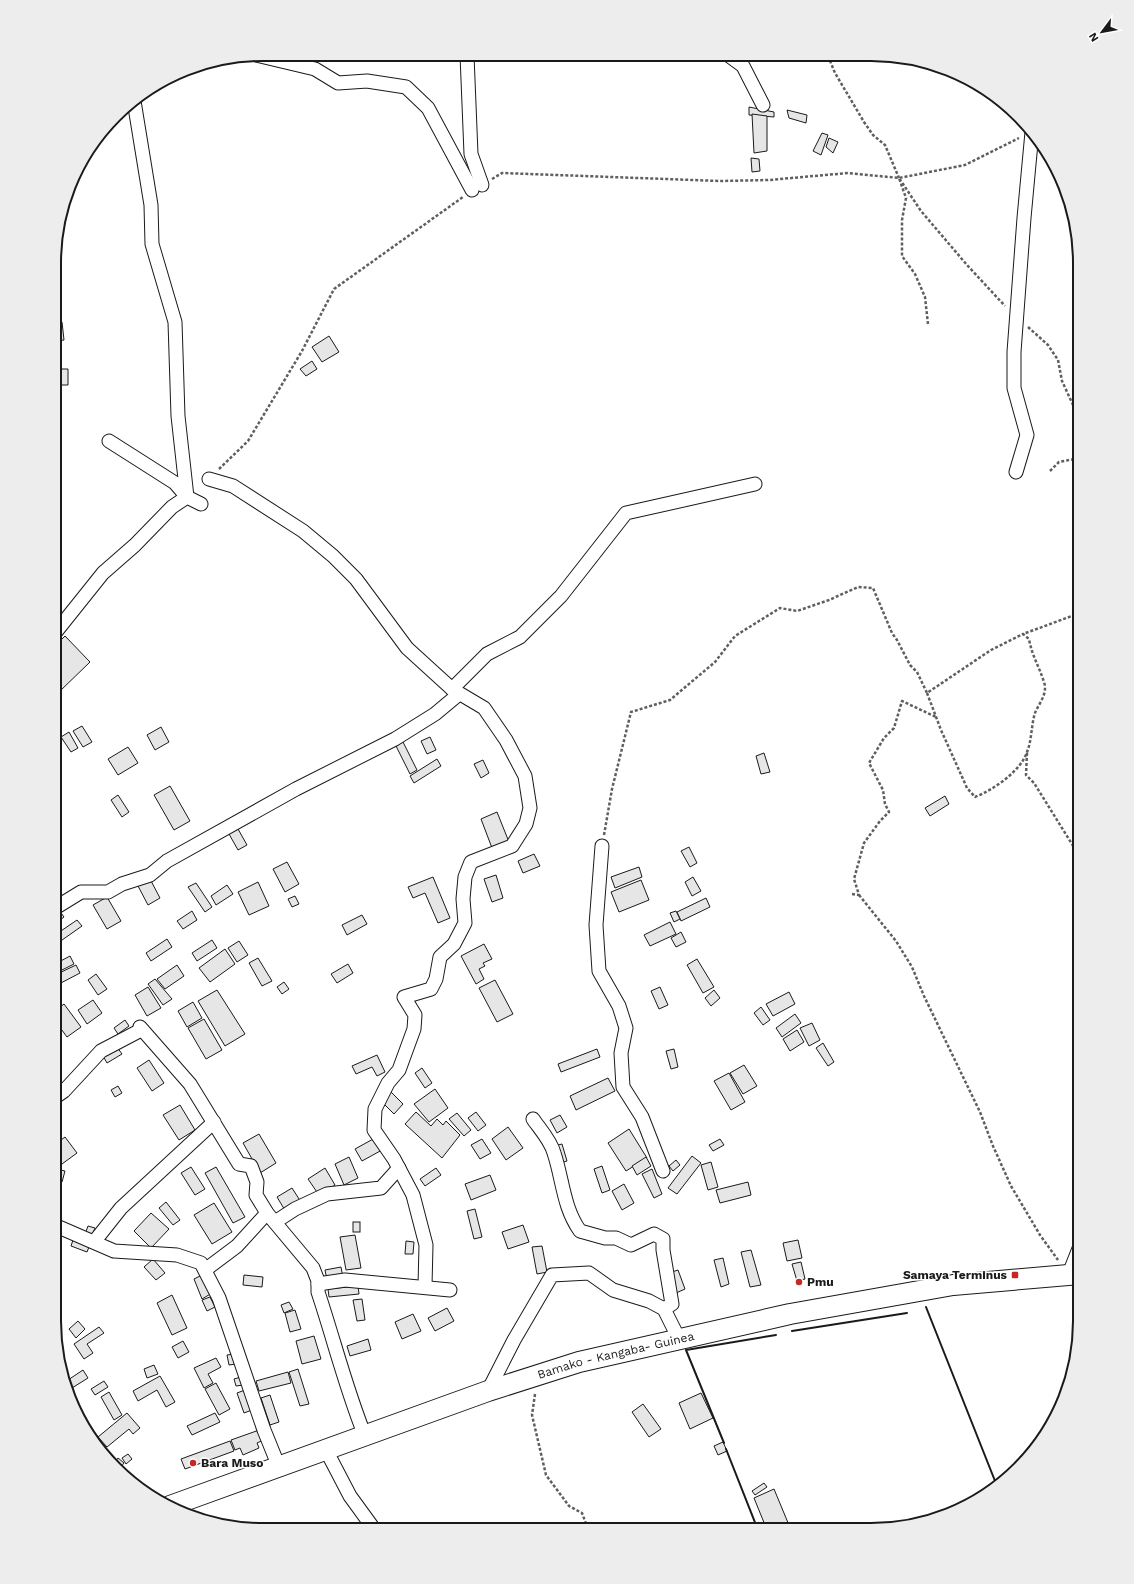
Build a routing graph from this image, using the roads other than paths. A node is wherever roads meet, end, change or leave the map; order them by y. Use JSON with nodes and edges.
{"nodes":[{"id":1,"x":281,"y":61,"type":"edge"},
{"id":2,"x":467,"y":61,"type":"edge"},
{"id":3,"x":736,"y":61,"type":"edge"},
{"id":4,"x":763,"y":104,"type":"dead end"},
{"id":5,"x":135,"y":107,"type":"edge"},
{"id":6,"x":1031,"y":140,"type":"edge"},
{"id":7,"x":109,"y":441,"type":"dead end"},
{"id":8,"x":1016,"y":472,"type":"dead end"},
{"id":9,"x":209,"y":479,"type":"road end"},
{"id":10,"x":755,"y":484,"type":"dead end"},
{"id":11,"x":187,"y":497,"type":"junction"},
{"id":12,"x":201,"y":504,"type":"dead end"},
{"id":13,"x":61,"y":626,"type":"edge"},
{"id":14,"x":455,"y":691,"type":"junction"},
{"id":15,"x":602,"y":846,"type":"road end"},
{"id":16,"x":61,"y":904,"type":"edge"},
{"id":17,"x":61,"y":1091,"type":"edge"},
{"id":18,"x":533,"y":1118,"type":"dead end"},
{"id":19,"x":214,"y":1122,"type":"junction"},
{"id":20,"x":398,"y":1168,"type":"junction"},
{"id":21,"x":663,"y":1171,"type":"dead end"},
{"id":22,"x":271,"y":1217,"type":"junction"},
{"id":23,"x":61,"y":1228,"type":"edge"},
{"id":24,"x":94,"y":1242,"type":"junction"},
{"id":25,"x":205,"y":1270,"type":"junction"},
{"id":26,"x":1073,"y":1274,"type":"edge"},
{"id":27,"x":318,"y":1284,"type":"junction"},
{"id":28,"x":426,"y":1286,"type":"junction"},
{"id":29,"x":450,"y":1290,"type":"dead end"},
{"id":30,"x":664,"y":1309,"type":"junction"},
{"id":31,"x":680,"y":1339,"type":"junction"},
{"id":32,"x":488,"y":1391,"type":"junction"},
{"id":33,"x":365,"y":1436,"type":"junction"},
{"id":34,"x":326,"y":1450,"type":"junction"},
{"id":35,"x":279,"y":1467,"type":"junction"},
{"id":36,"x":177,"y":1503,"type":"edge"},
{"id":37,"x":370,"y":1523,"type":"edge"}],
"edges":[{"from":1,"to":2,"type":"street"},
{"from":3,"to":4,"type":"street"},
{"from":5,"to":11,"type":"street"},
{"from":6,"to":8,"type":"street"},
{"from":7,"to":11,"type":"street"},
{"from":9,"to":14,"type":"street"},
{"from":10,"to":14,"type":"street"},
{"from":11,"to":12,"type":"street"},
{"from":11,"to":13,"type":"street"},
{"from":14,"to":16,"type":"street"},
{"from":14,"to":20,"type":"street"},
{"from":15,"to":21,"type":"street"},
{"from":17,"to":19,"type":"street"},
{"from":18,"to":30,"type":"street"},
{"from":19,"to":22,"type":"street"},
{"from":19,"to":24,"type":"street"},
{"from":20,"to":22,"type":"street"},
{"from":20,"to":28,"type":"street"},
{"from":22,"to":25,"type":"street"},
{"from":22,"to":27,"type":"street"},
{"from":23,"to":24,"type":"street"},
{"from":24,"to":25,"type":"street"},
{"from":25,"to":35,"type":"street"},
{"from":26,"to":31,"type":"main road","name":"Bamako - Kangaba- Guinea"},
{"from":27,"to":28,"type":"street"},
{"from":27,"to":33,"type":"street"},
{"from":28,"to":29,"type":"street"},
{"from":30,"to":31,"type":"street"},
{"from":30,"to":32,"type":"street"},
{"from":31,"to":32,"type":"main road","name":"Bamako - Kangaba- Guinea"},
{"from":32,"to":33,"type":"main road","name":"Bamako - Kangaba- Guinea"},
{"from":33,"to":34,"type":"main road","name":"Bamako - Kangaba- Guinea"},
{"from":34,"to":35,"type":"main road","name":"Bamako - Kangaba- Guinea"},
{"from":34,"to":37,"type":"street"},
{"from":35,"to":36,"type":"main road","name":"Bamako - Kangaba- Guinea"}]}
